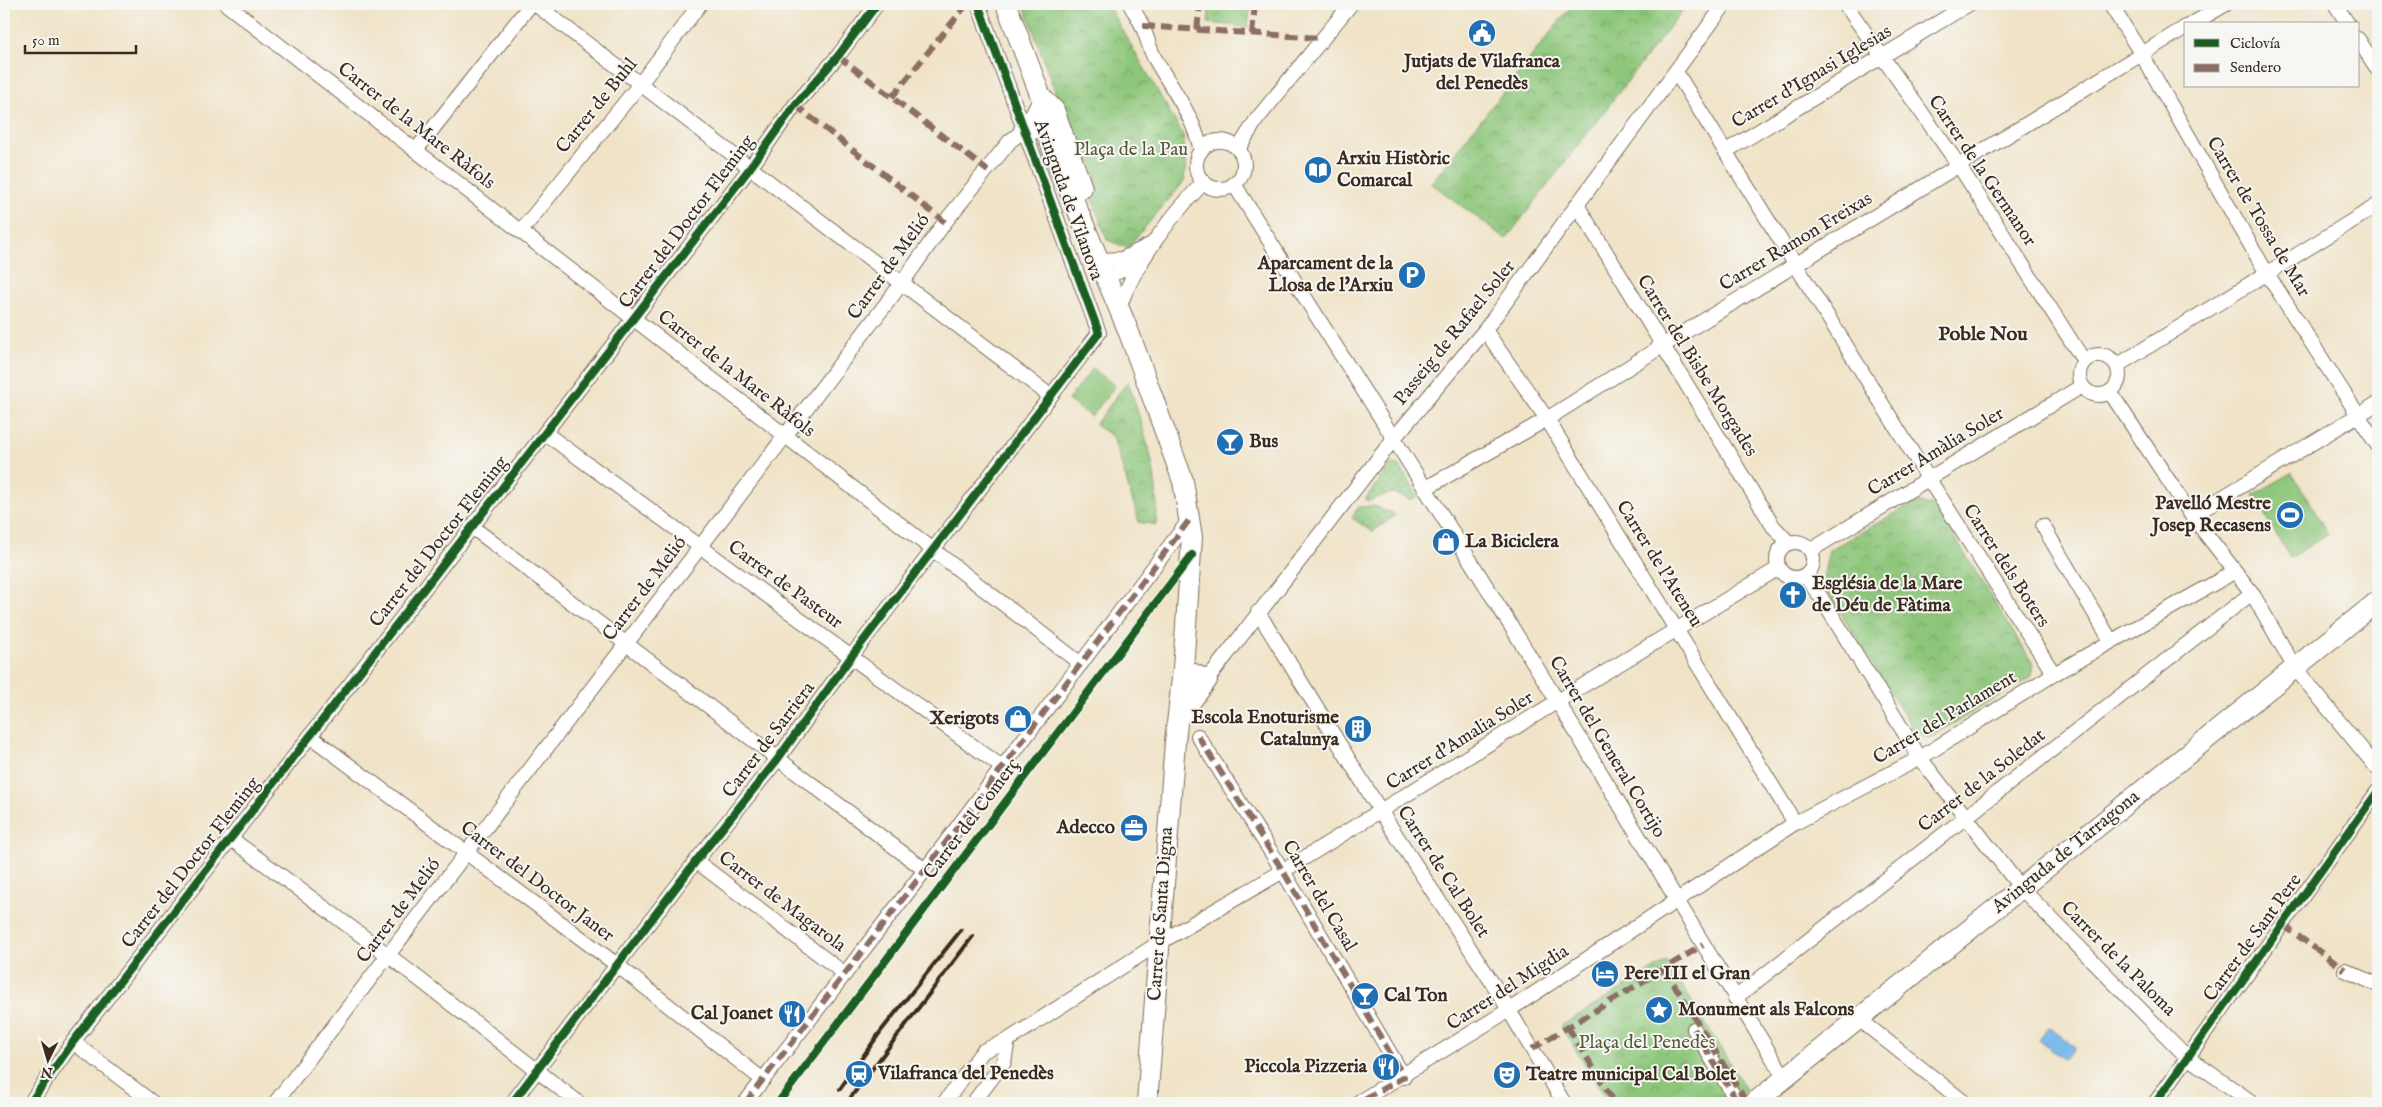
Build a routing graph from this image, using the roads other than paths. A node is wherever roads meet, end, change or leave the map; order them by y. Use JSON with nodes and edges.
{"nodes":[{"id":1,"x":226,"y":4,"type":"edge"},
{"id":2,"x":530,"y":4,"type":"edge"},
{"id":3,"x":534,"y":4,"type":"edge"},
{"id":4,"x":700,"y":4,"type":"edge"},
{"id":5,"x":876,"y":4,"type":"edge"},
{"id":6,"x":978,"y":4,"type":"edge"},
{"id":7,"x":1006,"y":4,"type":"edge"},
{"id":8,"x":1130,"y":4,"type":"edge"},
{"id":9,"x":1351,"y":4,"type":"edge"},
{"id":10,"x":1725,"y":4,"type":"edge"},
{"id":11,"x":1845,"y":4,"type":"edge"},
{"id":12,"x":1970,"y":4,"type":"edge"},
{"id":13,"x":2110,"y":4,"type":"edge"},
{"id":14,"x":2226,"y":4,"type":"edge"},
{"id":15,"x":2335,"y":4,"type":"edge"},
{"id":16,"x":245,"y":9,"type":"edge"},
{"id":17,"x":2195,"y":22,"type":"edge"},
{"id":18,"x":2347,"y":22,"type":"edge"},
{"id":19,"x":2184,"y":29,"type":"edge"},
{"id":20,"x":2360,"y":42,"type":"edge"},
{"id":21,"x":2141,"y":53,"type":"junction"},
{"id":22,"x":1882,"y":56,"type":"junction"},
{"id":23,"x":2378,"y":70,"type":"edge"},
{"id":24,"x":1676,"y":72,"type":"junction"},
{"id":25,"x":640,"y":84,"type":"junction"},
{"id":26,"x":1041,"y":97,"type":"junction"},
{"id":27,"x":1045,"y":127,"type":"junction"},
{"id":28,"x":1024,"y":130,"type":"junction"},
{"id":29,"x":1238,"y":149,"type":"junction"},
{"id":30,"x":416,"y":150,"type":"junction"},
{"id":31,"x":1201,"y":151,"type":"junction"},
{"id":32,"x":1726,"y":151,"type":"junction"},
{"id":33,"x":1958,"y":164,"type":"junction"},
{"id":34,"x":750,"y":168,"type":"junction"},
{"id":35,"x":1204,"y":182,"type":"junction"},
{"id":36,"x":1234,"y":184,"type":"junction"},
{"id":37,"x":1577,"y":205,"type":"junction"},
{"id":38,"x":2378,"y":205,"type":"edge"},
{"id":39,"x":521,"y":231,"type":"junction"},
{"id":40,"x":1155,"y":243,"type":"junction"},
{"id":41,"x":1142,"y":261,"type":"junction"},
{"id":42,"x":1102,"y":262,"type":"junction"},
{"id":43,"x":1794,"y":265,"type":"junction"},
{"id":44,"x":2266,"y":272,"type":"junction"},
{"id":45,"x":902,"y":283,"type":"junction"},
{"id":46,"x":1119,"y":307,"type":"junction"},
{"id":47,"x":633,"y":318,"type":"junction"},
{"id":48,"x":1485,"y":330,"type":"junction"},
{"id":49,"x":1662,"y":346,"type":"junction"},
{"id":50,"x":2084,"y":361,"type":"junction"},
{"id":51,"x":2118,"y":366,"type":"junction"},
{"id":52,"x":2082,"y":386,"type":"junction"},
{"id":53,"x":2110,"y":392,"type":"junction"},
{"id":54,"x":1049,"y":395,"type":"junction"},
{"id":55,"x":2378,"y":403,"type":"edge"},
{"id":56,"x":2359,"y":414,"type":"junction"},
{"id":57,"x":1547,"y":419,"type":"junction"},
{"id":58,"x":545,"y":432,"type":"junction"},
{"id":59,"x":785,"y":436,"type":"junction"},
{"id":60,"x":1395,"y":438,"type":"junction"},
{"id":61,"x":2378,"y":446,"type":"edge"},
{"id":62,"x":1928,"y":478,"type":"junction"},
{"id":63,"x":1426,"y":488,"type":"junction"},
{"id":64,"x":2192,"y":516,"type":"junction"},
{"id":65,"x":1190,"y":519,"type":"junction"},
{"id":66,"x":2043,"y":526,"type":"dead end"},
{"id":67,"x":472,"y":527,"type":"junction"},
{"id":68,"x":1789,"y":543,"type":"junction"},
{"id":69,"x":700,"y":547,"type":"junction"},
{"id":70,"x":932,"y":549,"type":"junction"},
{"id":71,"x":1811,"y":550,"type":"junction"},
{"id":72,"x":1780,"y":568,"type":"junction"},
{"id":73,"x":2234,"y":572,"type":"junction"},
{"id":74,"x":1805,"y":576,"type":"junction"},
{"id":75,"x":2252,"y":593,"type":"junction"},
{"id":76,"x":2378,"y":601,"type":"edge"},
{"id":77,"x":1258,"y":612,"type":"junction"},
{"id":78,"x":1677,"y":629,"type":"junction"},
{"id":79,"x":2111,"y":641,"type":"junction"},
{"id":80,"x":626,"y":644,"type":"junction"},
{"id":81,"x":851,"y":657,"type":"junction"},
{"id":82,"x":1081,"y":664,"type":"junction"},
{"id":83,"x":2295,"y":668,"type":"junction"},
{"id":84,"x":1183,"y":669,"type":"junction"},
{"id":85,"x":2054,"y":674,"type":"junction"},
{"id":86,"x":1207,"y":680,"type":"junction"},
{"id":87,"x":1558,"y":702,"type":"junction"},
{"id":88,"x":1177,"y":722,"type":"junction"},
{"id":89,"x":310,"y":736,"type":"junction"},
{"id":90,"x":1198,"y":736,"type":"dead end"},
{"id":91,"x":1920,"y":758,"type":"junction"},
{"id":92,"x":777,"y":760,"type":"junction"},
{"id":93,"x":1003,"y":768,"type":"junction"},
{"id":94,"x":2378,"y":769,"type":"edge"},
{"id":95,"x":2378,"y":791,"type":"edge"},
{"id":96,"x":1381,"y":812,"type":"junction"},
{"id":97,"x":1966,"y":817,"type":"junction"},
{"id":98,"x":1795,"y":823,"type":"junction"},
{"id":99,"x":230,"y":838,"type":"junction"},
{"id":100,"x":467,"y":852,"type":"junction"},
{"id":101,"x":696,"y":861,"type":"junction"},
{"id":102,"x":925,"y":870,"type":"junction"},
{"id":103,"x":1283,"y":871,"type":"junction"},
{"id":104,"x":2022,"y":888,"type":"junction"},
{"id":105,"x":1678,"y":900,"type":"junction"},
{"id":106,"x":1159,"y":944,"type":"junction"},
{"id":107,"x":388,"y":955,"type":"junction"},
{"id":108,"x":617,"y":965,"type":"junction"},
{"id":109,"x":2345,"y":970,"type":"dead end"},
{"id":110,"x":845,"y":974,"type":"junction"},
{"id":111,"x":2378,"y":985,"type":"edge"},
{"id":112,"x":1735,"y":998,"type":"junction"},
{"id":113,"x":1509,"y":1010,"type":"junction"},
{"id":114,"x":1858,"y":1019,"type":"junction"},
{"id":115,"x":1694,"y":1029,"type":"dead end"},
{"id":116,"x":1008,"y":1040,"type":"junction"},
{"id":117,"x":73,"y":1042,"type":"junction"},
{"id":118,"x":2187,"y":1057,"type":"junction"},
{"id":119,"x":536,"y":1071,"type":"junction"},
{"id":120,"x":1404,"y":1076,"type":"junction"},
{"id":121,"x":1785,"y":1078,"type":"junction"},
{"id":122,"x":763,"y":1080,"type":"junction"},
{"id":123,"x":30,"y":1103,"type":"edge"},
{"id":124,"x":153,"y":1103,"type":"edge"},
{"id":125,"x":275,"y":1103,"type":"edge"},
{"id":126,"x":512,"y":1103,"type":"edge"},
{"id":127,"x":579,"y":1103,"type":"edge"},
{"id":128,"x":745,"y":1103,"type":"edge"},
{"id":129,"x":944,"y":1103,"type":"edge"},
{"id":130,"x":973,"y":1103,"type":"edge"},
{"id":131,"x":1147,"y":1103,"type":"edge"},
{"id":132,"x":1357,"y":1103,"type":"edge"},
{"id":133,"x":1564,"y":1103,"type":"edge"},
{"id":134,"x":1738,"y":1103,"type":"edge"},
{"id":135,"x":1754,"y":1103,"type":"edge"},
{"id":136,"x":1965,"y":1103,"type":"edge"},
{"id":137,"x":2155,"y":1103,"type":"edge"},
{"id":138,"x":2254,"y":1103,"type":"edge"}],
"edges":[{"from":1,"to":16,"type":"street","name":"Carrer de la Mare Ràfols"},
{"from":2,"to":30,"type":"street"},
{"from":3,"to":25,"type":"street"},
{"from":4,"to":25,"type":"street","name":"Carrer de Buhl"},
{"from":5,"to":34,"type":"street","name":"Carrer del Doctor Fleming"},
{"from":6,"to":28,"type":"street","name":"Avinguda de Vilanova"},
{"from":7,"to":26,"type":"street"},
{"from":8,"to":31,"type":"street"},
{"from":9,"to":29,"type":"street"},
{"from":10,"to":24,"type":"street","name":"Passeig de Rafael Soler"},
{"from":11,"to":22,"type":"street","name":"Carrer de la Germanor"},
{"from":12,"to":22,"type":"street","name":"Carrer d'Ignasi Iglesias"},
{"from":13,"to":21,"type":"street","name":"Carrer de Tossa de Mar"},
{"from":14,"to":17,"type":"street"},
{"from":15,"to":18,"type":"street"},
{"from":16,"to":30,"type":"street","name":"Carrer de la Mare Ràfols"},
{"from":19,"to":21,"type":"street","name":"Carrer Ramon Freixas"},
{"from":20,"to":23,"type":"street"},
{"from":21,"to":33,"type":"street","name":"Carrer Ramon Freixas"},
{"from":21,"to":44,"type":"street","name":"Carrer de Tossa de Mar"},
{"from":22,"to":32,"type":"street","name":"Carrer d'Ignasi Iglesias"},
{"from":22,"to":33,"type":"street","name":"Carrer de la Germanor"},
{"from":24,"to":32,"type":"street","name":"Carrer dels Boters"},
{"from":24,"to":37,"type":"street","name":"Passeig de Rafael Soler"},
{"from":25,"to":34,"type":"street"},
{"from":25,"to":39,"type":"street","name":"Carrer de Buhl"},
{"from":26,"to":27,"type":"street"},
{"from":26,"to":28,"type":"street","name":"Carrer de Melió"},
{"from":26,"to":42,"type":"street"},
{"from":27,"to":28,"type":"street"},
{"from":27,"to":42,"type":"street"},
{"from":28,"to":45,"type":"street","name":"Carrer de Melió"},
{"from":28,"to":54,"type":"street","name":"Avinguda de Vilanova"},
{"from":29,"to":31,"type":"street"},
{"from":29,"to":36,"type":"street"},
{"from":30,"to":39,"type":"street","name":"Carrer de la Mare Ràfols"},
{"from":31,"to":35,"type":"street"},
{"from":32,"to":43,"type":"street","name":"Carrer dels Boters"},
{"from":33,"to":43,"type":"street","name":"Carrer Ramon Freixas"},
{"from":33,"to":50,"type":"street","name":"Carrer de la Germanor"},
{"from":34,"to":45,"type":"street"},
{"from":34,"to":47,"type":"street","name":"Carrer del Doctor Fleming"},
{"from":35,"to":36,"type":"street"},
{"from":35,"to":40,"type":"street"},
{"from":36,"to":60,"type":"street","name":"Carrer del General Cortijo"},
{"from":37,"to":48,"type":"street","name":"Passeig de Rafael Soler"},
{"from":37,"to":49,"type":"street","name":"Carrer del Bisbe Morgades"},
{"from":38,"to":44,"type":"street"},
{"from":39,"to":47,"type":"street","name":"Carrer de la Mare Ràfols"},
{"from":40,"to":41,"type":"street"},
{"from":40,"to":42,"type":"street"},
{"from":41,"to":42,"type":"street"},
{"from":41,"to":46,"type":"street"},
{"from":42,"to":46,"type":"street","name":"Carrer de Santa Digna"},
{"from":43,"to":49,"type":"street","name":"Carrer Ramon Freixas"},
{"from":43,"to":62,"type":"street","name":"Carrer dels Boters"},
{"from":44,"to":51,"type":"street"},
{"from":44,"to":56,"type":"street","name":"Carrer de Tossa de Mar"},
{"from":45,"to":54,"type":"street"},
{"from":45,"to":59,"type":"street","name":"Carrer de Melió"},
{"from":46,"to":65,"type":"street","name":"Carrer de Santa Digna"},
{"from":47,"to":58,"type":"street","name":"Carrer del Doctor Fleming"},
{"from":47,"to":59,"type":"street","name":"Carrer de la Mare Ràfols"},
{"from":48,"to":57,"type":"street","name":"Carrer de l'Ateneu"},
{"from":48,"to":60,"type":"street","name":"Passeig de Rafael Soler"},
{"from":49,"to":57,"type":"street","name":"Carrer Ramon Freixas"},
{"from":49,"to":68,"type":"street","name":"Carrer del Bisbe Morgades"},
{"from":50,"to":51,"type":"street"},
{"from":50,"to":52,"type":"street"},
{"from":51,"to":53,"type":"street"},
{"from":52,"to":53,"type":"street"},
{"from":52,"to":62,"type":"street","name":"Carrer Amàlia Soler"},
{"from":53,"to":64,"type":"street"},
{"from":54,"to":70,"type":"street","name":"Carrer de Sarriera"},
{"from":55,"to":56,"type":"street"},
{"from":56,"to":61,"type":"street","name":"Carrer de Tossa de Mar"},
{"from":56,"to":64,"type":"street"},
{"from":57,"to":63,"type":"street","name":"Carrer Ramon Freixas"},
{"from":57,"to":78,"type":"street","name":"Carrer de l'Ateneu"},
{"from":58,"to":67,"type":"street","name":"Carrer del Doctor Fleming"},
{"from":58,"to":69,"type":"street","name":"Carrer de Pasteur"},
{"from":59,"to":69,"type":"street","name":"Carrer de Melió"},
{"from":59,"to":70,"type":"street","name":"Carrer de la Mare Ràfols"},
{"from":60,"to":63,"type":"street","name":"Carrer del General Cortijo"},
{"from":60,"to":77,"type":"street","name":"Passeig de Rafael Soler"},
{"from":62,"to":71,"type":"street","name":"Carrer Amàlia Soler"},
{"from":62,"to":85,"type":"street","name":"Carrer dels Boters"},
{"from":63,"to":87,"type":"street","name":"Carrer del General Cortijo"},
{"from":64,"to":73,"type":"street"},
{"from":65,"to":82,"type":"street","name":"Carrer del Comerç"},
{"from":65,"to":84,"type":"street","name":"Carrer de Santa Digna"},
{"from":66,"to":79,"type":"street"},
{"from":67,"to":80,"type":"street"},
{"from":67,"to":89,"type":"street","name":"Carrer del Doctor Fleming"},
{"from":68,"to":71,"type":"street"},
{"from":68,"to":72,"type":"street"},
{"from":69,"to":80,"type":"street","name":"Carrer de Melió"},
{"from":69,"to":81,"type":"street","name":"Carrer de Pasteur"},
{"from":70,"to":81,"type":"street","name":"Carrer de Sarriera"},
{"from":70,"to":82,"type":"street","name":"Carrer de la Mare Ràfols"},
{"from":71,"to":74,"type":"street"},
{"from":72,"to":74,"type":"street"},
{"from":72,"to":78,"type":"street","name":"Carrer d'Amalia Soler"},
{"from":73,"to":75,"type":"street"},
{"from":73,"to":79,"type":"street","name":"Carrer del Parlament"},
{"from":74,"to":91,"type":"street"},
{"from":75,"to":83,"type":"street"},
{"from":75,"to":97,"type":"street","name":"Carrer de la Soledat"},
{"from":76,"to":83,"type":"street","name":"Avinguda de Tarragona"},
{"from":77,"to":86,"type":"street","name":"Passeig de Rafael Soler"},
{"from":77,"to":96,"type":"street","name":"Carrer de Cal Bolet"},
{"from":78,"to":87,"type":"street","name":"Carrer d'Amalia Soler"},
{"from":78,"to":98,"type":"street","name":"Carrer de l'Ateneu"},
{"from":79,"to":85,"type":"street","name":"Carrer del Parlament"},
{"from":80,"to":92,"type":"street"},
{"from":80,"to":100,"type":"street","name":"Carrer de Melió"},
{"from":81,"to":92,"type":"street","name":"Carrer de Sarriera"},
{"from":81,"to":93,"type":"street","name":"Carrer de Pasteur"},
{"from":82,"to":93,"type":"street","name":"Carrer del Comerç"},
{"from":83,"to":94,"type":"street"},
{"from":83,"to":104,"type":"street","name":"Avinguda de Tarragona"},
{"from":84,"to":86,"type":"street"},
{"from":84,"to":88,"type":"street","name":"Carrer de Santa Digna"},
{"from":85,"to":91,"type":"street","name":"Carrer del Parlament"},
{"from":86,"to":88,"type":"street"},
{"from":87,"to":96,"type":"street","name":"Carrer d'Amalia Soler"},
{"from":87,"to":105,"type":"street","name":"Carrer del General Cortijo"},
{"from":88,"to":106,"type":"street","name":"Carrer de Santa Digna"},
{"from":89,"to":99,"type":"street","name":"Carrer del Doctor Fleming"},
{"from":89,"to":100,"type":"street","name":"Carrer del Doctor Janer"},
{"from":90,"to":103,"type":"street","name":"Carrer del Casal"},
{"from":91,"to":97,"type":"street"},
{"from":91,"to":98,"type":"street","name":"Carrer del Parlament"},
{"from":92,"to":101,"type":"street","name":"Carrer de Sarriera"},
{"from":92,"to":102,"type":"street"},
{"from":93,"to":102,"type":"street","name":"Carrer del Comerç"},
{"from":95,"to":118,"type":"street","name":"Carrer de Sant Pere"},
{"from":96,"to":103,"type":"street","name":"Carrer d'Amalia Soler"},
{"from":96,"to":113,"type":"street","name":"Carrer de Cal Bolet"},
{"from":97,"to":104,"type":"street"},
{"from":97,"to":112,"type":"street","name":"Carrer de la Soledat"},
{"from":98,"to":105,"type":"street","name":"Carrer del Parlament"},
{"from":99,"to":107,"type":"street"},
{"from":99,"to":117,"type":"street","name":"Carrer del Doctor Fleming"},
{"from":100,"to":107,"type":"street","name":"Carrer de Melió"},
{"from":100,"to":108,"type":"street","name":"Carrer del Doctor Janer"},
{"from":101,"to":108,"type":"street","name":"Carrer de Sarriera"},
{"from":101,"to":110,"type":"street","name":"Carrer de Magarola"},
{"from":102,"to":110,"type":"street","name":"Carrer del Comerç"},
{"from":103,"to":106,"type":"street","name":"Carrer d'Amalia Soler"},
{"from":103,"to":120,"type":"street","name":"Carrer del Casal"},
{"from":104,"to":114,"type":"street","name":"Avinguda de Tarragona"},
{"from":104,"to":118,"type":"street","name":"Carrer de la Paloma"},
{"from":105,"to":112,"type":"street","name":"Carrer del General Cortijo"},
{"from":105,"to":113,"type":"street","name":"Carrer del Migdia"},
{"from":106,"to":116,"type":"street","name":"Carrer d'Amalia Soler"},
{"from":106,"to":131,"type":"street","name":"Carrer de Santa Digna"},
{"from":107,"to":119,"type":"street"},
{"from":107,"to":125,"type":"street","name":"Carrer de Melió"},
{"from":108,"to":119,"type":"street","name":"Carrer de Sarriera"},
{"from":108,"to":122,"type":"street","name":"Carrer del Doctor Janer"},
{"from":109,"to":111,"type":"street"},
{"from":110,"to":122,"type":"street","name":"Carrer del Comerç"},
{"from":112,"to":121,"type":"street","name":"Carrer del General Cortijo"},
{"from":113,"to":120,"type":"street","name":"Carrer del Migdia"},
{"from":113,"to":133,"type":"street","name":"Carrer de Cal Bolet"},
{"from":114,"to":121,"type":"street","name":"Avinguda de Tarragona"},
{"from":114,"to":136,"type":"street"},
{"from":115,"to":134,"type":"street"},
{"from":116,"to":129,"type":"street","name":"Carrer d'Amalia Soler"},
{"from":116,"to":130,"type":"street"},
{"from":117,"to":123,"type":"street","name":"Carrer del Doctor Fleming"},
{"from":117,"to":124,"type":"street"},
{"from":118,"to":137,"type":"street","name":"Carrer de Sant Pere"},
{"from":118,"to":138,"type":"street","name":"Carrer de la Paloma"},
{"from":119,"to":126,"type":"street","name":"Carrer de Sarriera"},
{"from":119,"to":127,"type":"street"},
{"from":120,"to":132,"type":"street","name":"Carrer del Migdia"},
{"from":121,"to":135,"type":"street","name":"Avinguda de Tarragona"},
{"from":122,"to":128,"type":"street","name":"Carrer del Comerç"}]}
